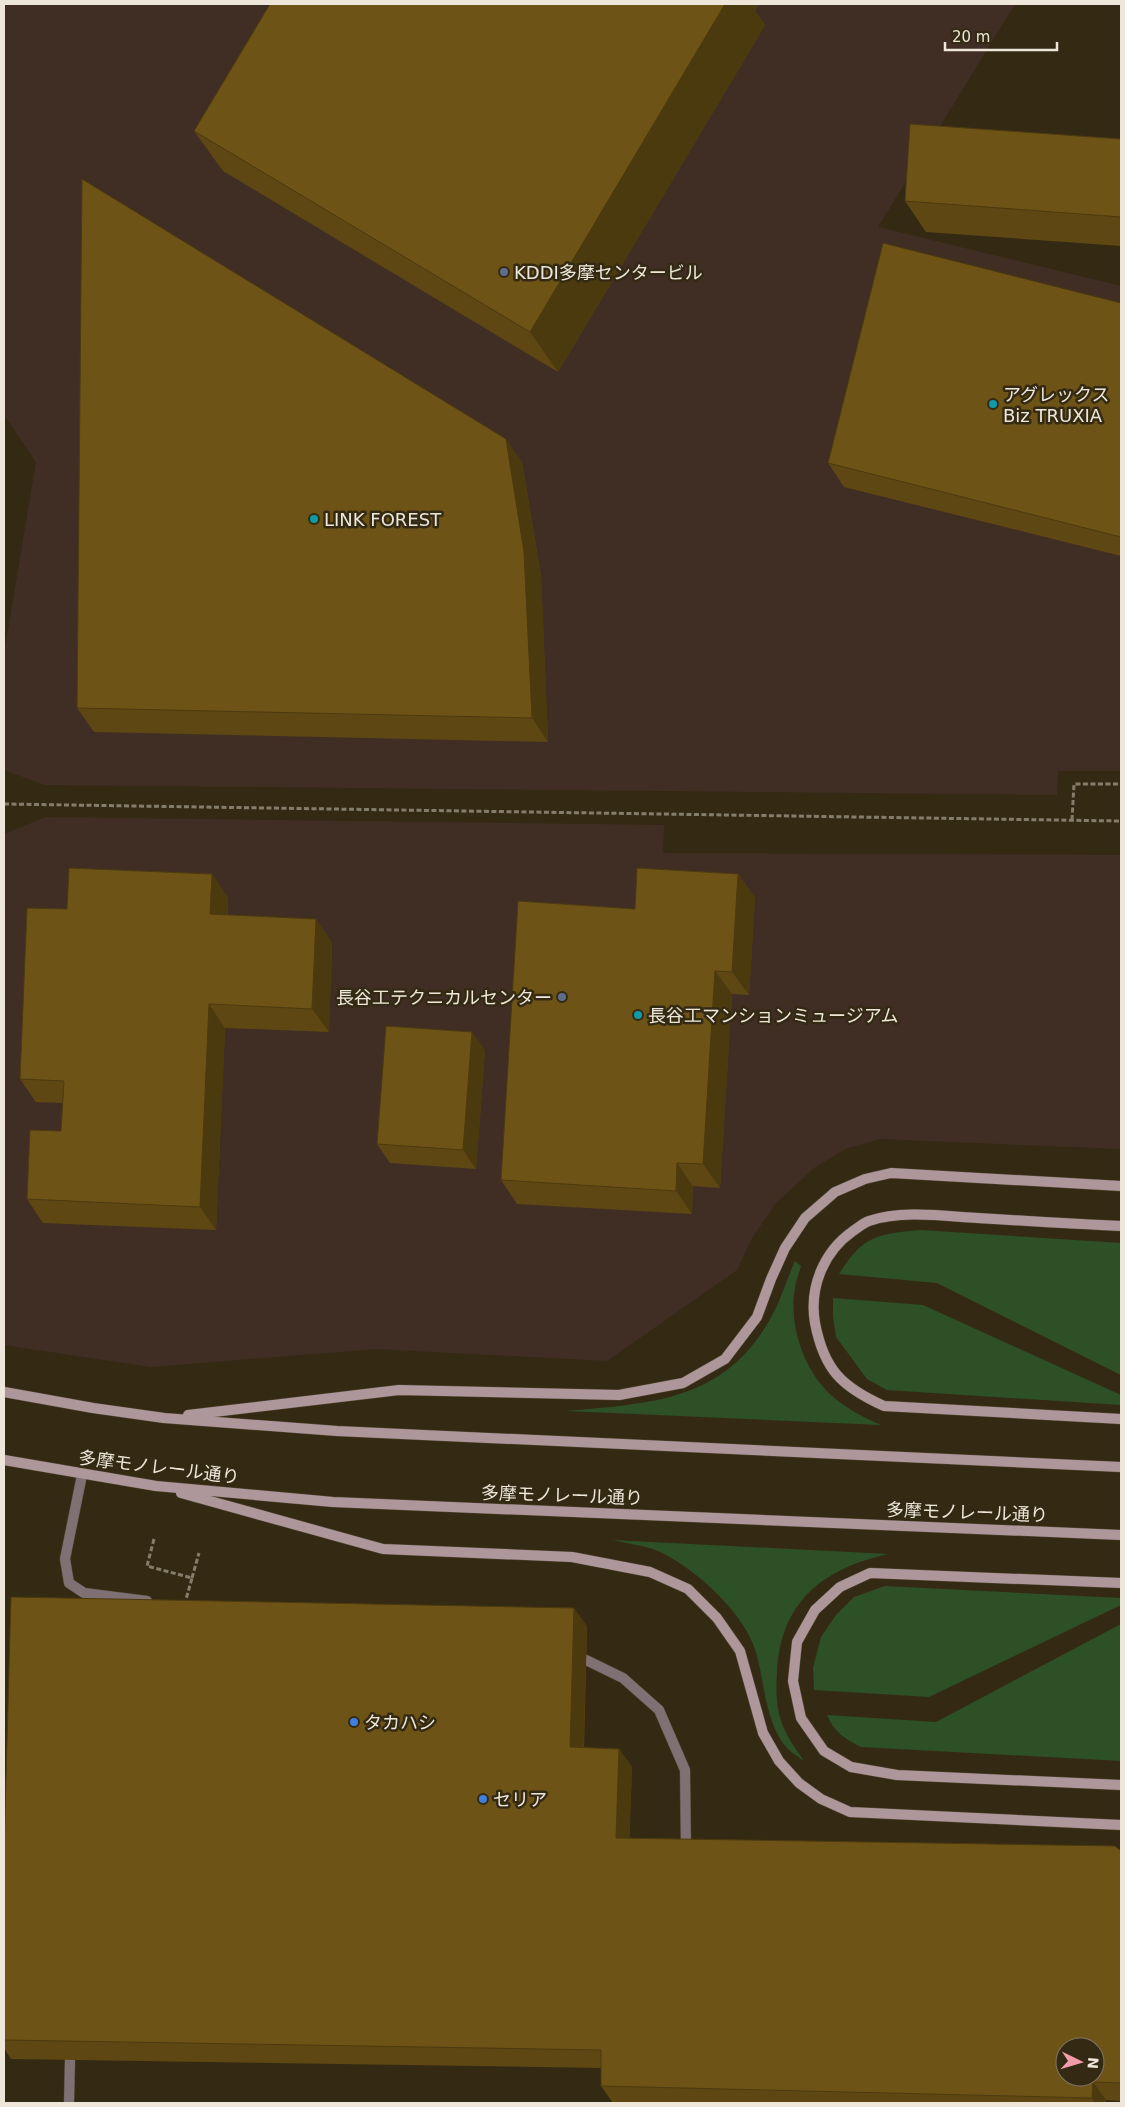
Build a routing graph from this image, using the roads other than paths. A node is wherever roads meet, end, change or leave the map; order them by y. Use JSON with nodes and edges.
{"nodes":[{"id":1,"x":1121,"y":1186,"type":"edge"},
{"id":2,"x":1121,"y":1226,"type":"edge"},
{"id":3,"x":4,"y":1392,"type":"edge"},
{"id":4,"x":164,"y":1418,"type":"junction"},
{"id":5,"x":1121,"y":1419,"type":"edge"},
{"id":6,"x":4,"y":1460,"type":"edge"},
{"id":7,"x":1121,"y":1467,"type":"edge"},
{"id":8,"x":82,"y":1475,"type":"junction"},
{"id":9,"x":156,"y":1486,"type":"junction"},
{"id":10,"x":1121,"y":1535,"type":"edge"},
{"id":11,"x":1121,"y":1583,"type":"edge"},
{"id":12,"x":184,"y":1606,"type":"edge"},
{"id":13,"x":567,"y":1657,"type":"edge"},
{"id":14,"x":1121,"y":1785,"type":"edge"},
{"id":15,"x":1121,"y":1826,"type":"edge"},
{"id":16,"x":686,"y":1858,"type":"edge"},
{"id":17,"x":70,"y":2059,"type":"edge"},
{"id":18,"x":70,"y":2103,"type":"edge"}],
"edges":[{"from":1,"to":4,"type":"main road"},
{"from":2,"to":5,"type":"main road"},
{"from":3,"to":4,"type":"main road"},
{"from":4,"to":7,"type":"main road"},
{"from":6,"to":8,"type":"main road","name":"多摩モノレール通り"},
{"from":8,"to":9,"type":"main road","name":"多摩モノレール通り"},
{"from":8,"to":12,"type":"lane"},
{"from":9,"to":10,"type":"main road","name":"多摩モノレール通り"},
{"from":9,"to":15,"type":"main road"},
{"from":11,"to":14,"type":"main road"},
{"from":13,"to":16,"type":"lane"},
{"from":17,"to":18,"type":"lane"}]}
